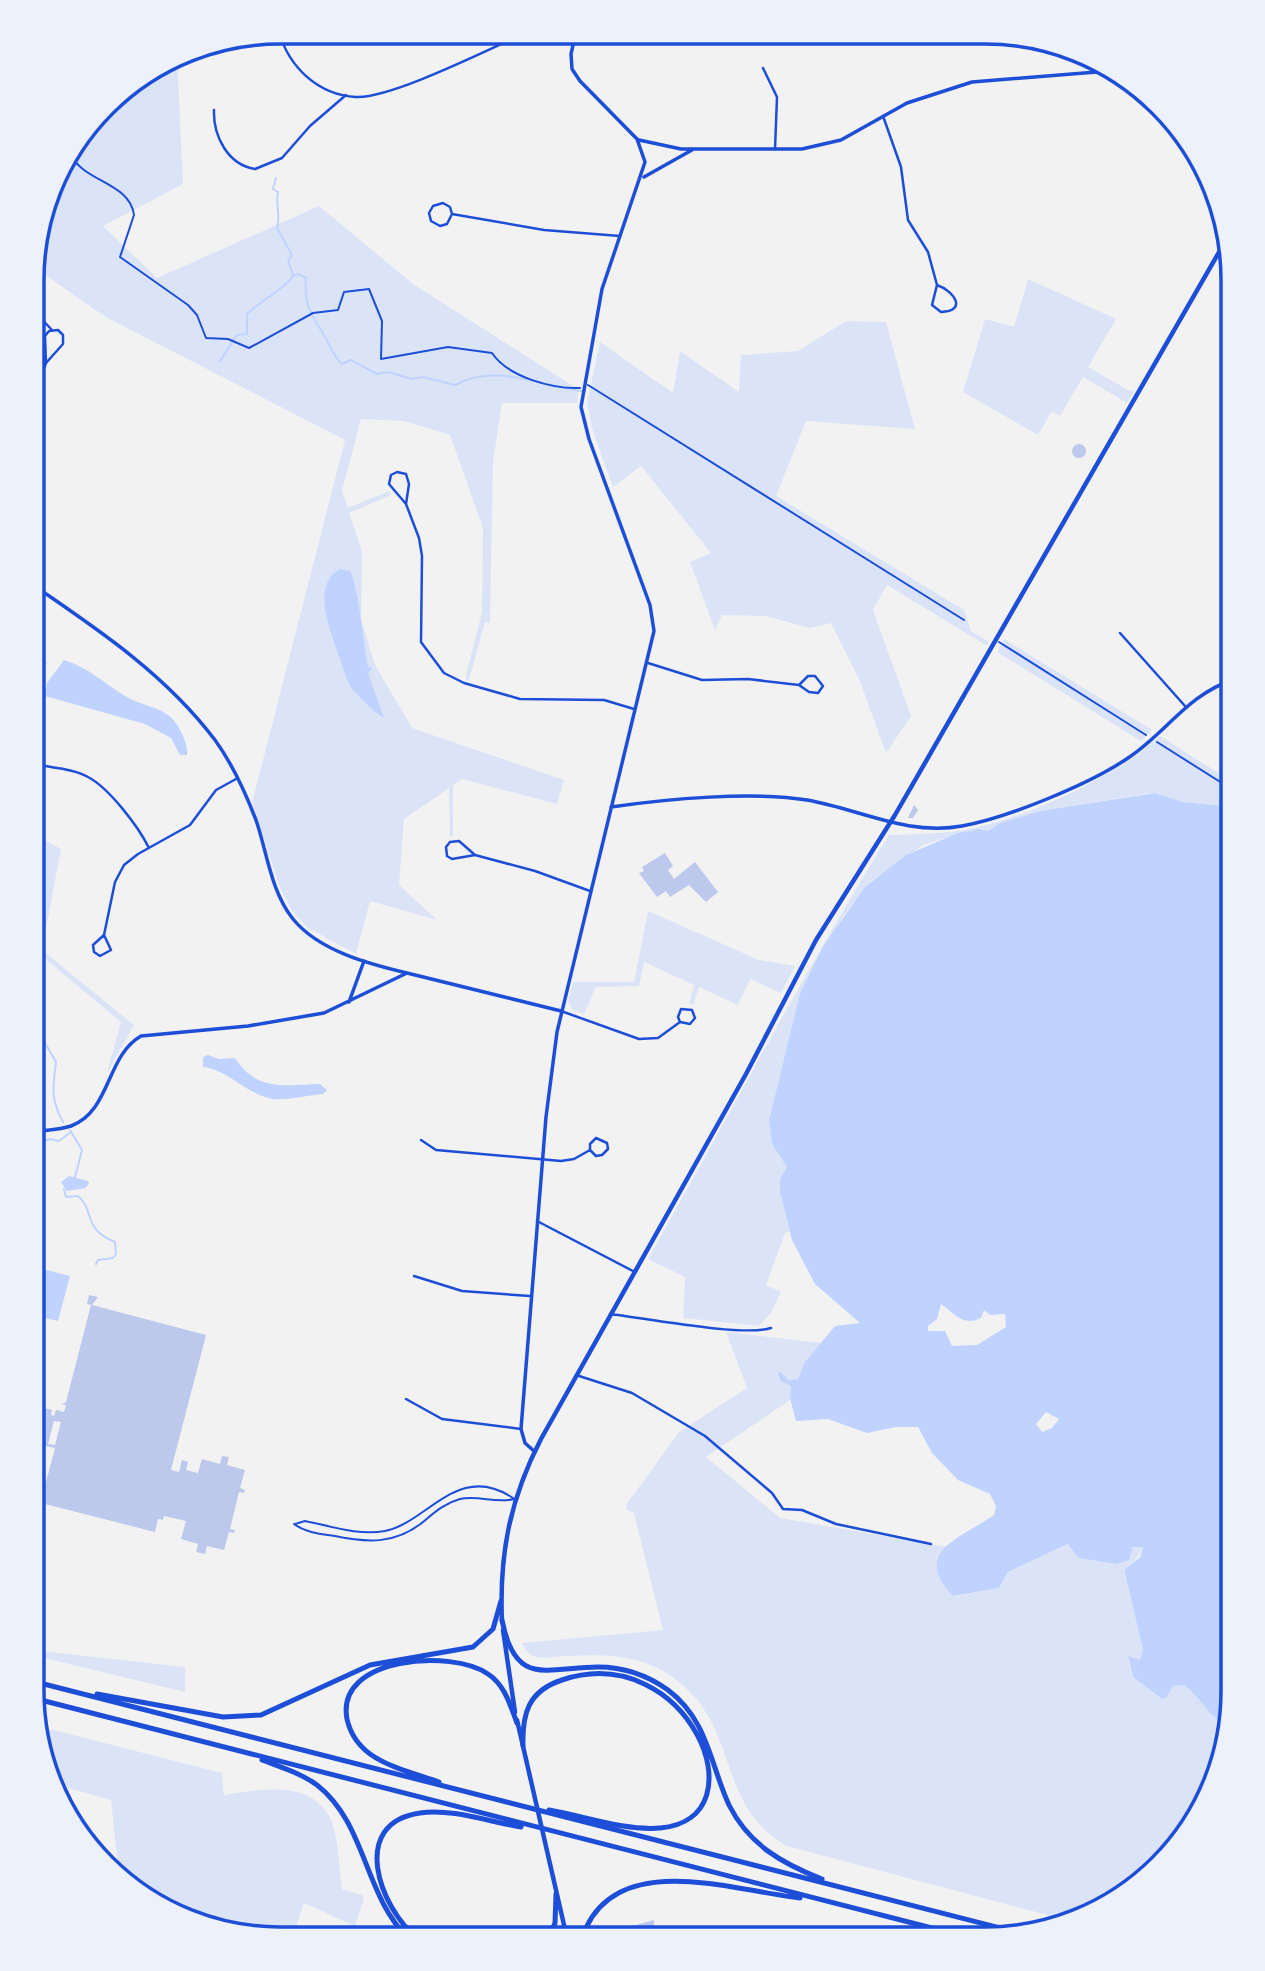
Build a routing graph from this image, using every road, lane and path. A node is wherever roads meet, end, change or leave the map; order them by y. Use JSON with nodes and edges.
{"nodes":[{"id":1,"x":284,"y":44,"type":"edge"},
{"id":2,"x":500,"y":44,"type":"edge"},
{"id":3,"x":574,"y":44,"type":"edge"},
{"id":4,"x":763,"y":68,"type":"dead end"},
{"id":5,"x":1097,"y":72,"type":"edge"},
{"id":6,"x":346,"y":95,"type":"junction"},
{"id":7,"x":214,"y":110,"type":"dead end"},
{"id":8,"x":883,"y":117,"type":"junction"},
{"id":9,"x":637,"y":139,"type":"junction"},
{"id":10,"x":694,"y":149,"type":"junction"},
{"id":11,"x":775,"y":150,"type":"junction"},
{"id":12,"x":76,"y":161,"type":"edge"},
{"id":13,"x":642,"y":178,"type":"junction"},
{"id":14,"x":452,"y":214,"type":"junction"},
{"id":15,"x":620,"y":236,"type":"junction"},
{"id":16,"x":1219,"y":252,"type":"edge"},
{"id":17,"x":937,"y":285,"type":"junction"},
{"id":18,"x":44,"y":322,"type":"edge"},
{"id":19,"x":52,"y":330,"type":"junction"},
{"id":20,"x":46,"y":363,"type":"junction"},
{"id":21,"x":44,"y":369,"type":"edge"},
{"id":22,"x":589,"y":385,"type":"dead end"},
{"id":23,"x":578,"y":389,"type":"dead end"},
{"id":24,"x":406,"y":504,"type":"junction"},
{"id":25,"x":44,"y":593,"type":"edge"},
{"id":26,"x":964,"y":620,"type":"dead end"},
{"id":27,"x":1120,"y":633,"type":"dead end"},
{"id":28,"x":996,"y":641,"type":"junction"},
{"id":29,"x":648,"y":663,"type":"junction"},
{"id":30,"x":799,"y":685,"type":"junction"},
{"id":31,"x":1221,"y":685,"type":"edge"},
{"id":32,"x":1185,"y":706,"type":"junction"},
{"id":33,"x":636,"y":709,"type":"junction"},
{"id":34,"x":1146,"y":735,"type":"dead end"},
{"id":35,"x":1154,"y":740,"type":"dead end"},
{"id":36,"x":44,"y":766,"type":"edge"},
{"id":37,"x":236,"y":779,"type":"junction"},
{"id":38,"x":1221,"y":782,"type":"edge"},
{"id":39,"x":611,"y":807,"type":"junction"},
{"id":40,"x":891,"y":822,"type":"junction"},
{"id":41,"x":149,"y":848,"type":"junction"},
{"id":42,"x":475,"y":855,"type":"junction"},
{"id":43,"x":590,"y":891,"type":"junction"},
{"id":44,"x":104,"y":935,"type":"junction"},
{"id":45,"x":364,"y":961,"type":"junction"},
{"id":46,"x":407,"y":973,"type":"junction"},
{"id":47,"x":349,"y":1002,"type":"junction"},
{"id":48,"x":561,"y":1011,"type":"junction"},
{"id":49,"x":680,"y":1022,"type":"junction"},
{"id":50,"x":44,"y":1130,"type":"edge"},
{"id":51,"x":421,"y":1140,"type":"dead end"},
{"id":52,"x":590,"y":1150,"type":"junction"},
{"id":53,"x":543,"y":1160,"type":"junction"},
{"id":54,"x":537,"y":1221,"type":"junction"},
{"id":55,"x":634,"y":1272,"type":"junction"},
{"id":56,"x":414,"y":1276,"type":"dead end"},
{"id":57,"x":531,"y":1296,"type":"junction"},
{"id":58,"x":610,"y":1314,"type":"junction"},
{"id":59,"x":771,"y":1328,"type":"dead end"},
{"id":60,"x":576,"y":1375,"type":"junction"},
{"id":61,"x":406,"y":1399,"type":"dead end"},
{"id":62,"x":521,"y":1429,"type":"junction"},
{"id":63,"x":535,"y":1452,"type":"junction"},
{"id":64,"x":514,"y":1499,"type":"junction"},
{"id":65,"x":930,"y":1544,"type":"dead end"},
{"id":66,"x":501,"y":1601,"type":"junction"},
{"id":67,"x":502,"y":1620,"type":"junction"},
{"id":68,"x":44,"y":1684,"type":"edge"},
{"id":69,"x":55,"y":1687,"type":"junction"},
{"id":70,"x":45,"y":1701,"type":"edge"},
{"id":71,"x":517,"y":1723,"type":"junction"},
{"id":72,"x":523,"y":1746,"type":"junction"},
{"id":73,"x":236,"y":1751,"type":"junction"},
{"id":74,"x":468,"y":1793,"type":"junction"},
{"id":75,"x":511,"y":1804,"type":"junction"},
{"id":76,"x":556,"y":1833,"type":"junction"},
{"id":77,"x":841,"y":1887,"type":"junction"},
{"id":78,"x":556,"y":1895,"type":"junction"},
{"id":79,"x":822,"y":1901,"type":"junction"},
{"id":80,"x":994,"y":1926,"type":"edge"},
{"id":81,"x":399,"y":1927,"type":"edge"},
{"id":82,"x":407,"y":1927,"type":"edge"},
{"id":83,"x":553,"y":1927,"type":"edge"},
{"id":84,"x":563,"y":1927,"type":"edge"},
{"id":85,"x":587,"y":1927,"type":"edge"},
{"id":86,"x":924,"y":1927,"type":"edge"}],
"edges":[{"from":1,"to":6,"type":"street"},
{"from":2,"to":6,"type":"street"},
{"from":3,"to":9,"type":"street"},
{"from":4,"to":11,"type":"street"},
{"from":5,"to":8,"type":"street"},
{"from":6,"to":7,"type":"street"},
{"from":8,"to":11,"type":"street"},
{"from":8,"to":17,"type":"street"},
{"from":9,"to":10,"type":"street"},
{"from":9,"to":13,"type":"street"},
{"from":10,"to":11,"type":"street"},
{"from":10,"to":13,"type":"street"},
{"from":12,"to":23,"type":"path"},
{"from":13,"to":15,"type":"street"},
{"from":14,"to":14,"type":"street"},
{"from":14,"to":15,"type":"street"},
{"from":15,"to":29,"type":"street"},
{"from":16,"to":28,"type":"main road"},
{"from":17,"to":17,"type":"street"},
{"from":18,"to":19,"type":"street"},
{"from":19,"to":20,"type":"street"},
{"from":19,"to":20,"type":"street"},
{"from":20,"to":21,"type":"street"},
{"from":22,"to":26,"type":"path"},
{"from":24,"to":24,"type":"street"},
{"from":24,"to":33,"type":"street"},
{"from":25,"to":37,"type":"street"},
{"from":27,"to":32,"type":"street"},
{"from":28,"to":34,"type":"path"},
{"from":28,"to":40,"type":"main road"},
{"from":29,"to":30,"type":"street"},
{"from":29,"to":33,"type":"street"},
{"from":30,"to":30,"type":"street"},
{"from":31,"to":32,"type":"street"},
{"from":32,"to":40,"type":"street"},
{"from":33,"to":39,"type":"street"},
{"from":35,"to":38,"type":"path"},
{"from":36,"to":41,"type":"street"},
{"from":37,"to":41,"type":"street"},
{"from":37,"to":45,"type":"street"},
{"from":39,"to":40,"type":"street"},
{"from":39,"to":43,"type":"street"},
{"from":40,"to":55,"type":"main road"},
{"from":41,"to":44,"type":"street"},
{"from":42,"to":42,"type":"street"},
{"from":42,"to":43,"type":"street"},
{"from":43,"to":48,"type":"street"},
{"from":44,"to":44,"type":"street"},
{"from":45,"to":46,"type":"street"},
{"from":45,"to":47,"type":"street"},
{"from":46,"to":47,"type":"street"},
{"from":46,"to":48,"type":"street"},
{"from":47,"to":50,"type":"street"},
{"from":48,"to":49,"type":"street"},
{"from":48,"to":53,"type":"street"},
{"from":49,"to":49,"type":"street"},
{"from":51,"to":53,"type":"street"},
{"from":52,"to":52,"type":"street"},
{"from":52,"to":53,"type":"street"},
{"from":53,"to":54,"type":"street"},
{"from":54,"to":55,"type":"street"},
{"from":54,"to":57,"type":"street"},
{"from":55,"to":58,"type":"main road"},
{"from":56,"to":57,"type":"street"},
{"from":57,"to":62,"type":"street"},
{"from":58,"to":59,"type":"street"},
{"from":58,"to":60,"type":"main road"},
{"from":60,"to":63,"type":"main road"},
{"from":60,"to":65,"type":"street"},
{"from":61,"to":62,"type":"street"},
{"from":62,"to":63,"type":"street"},
{"from":63,"to":64,"type":"main road"},
{"from":64,"to":64,"type":"lane"},
{"from":64,"to":66,"type":"main road"},
{"from":66,"to":67,"type":"main road"},
{"from":66,"to":69,"type":"highway"},
{"from":67,"to":71,"type":"main road"},
{"from":67,"to":77,"type":"highway"},
{"from":68,"to":69,"type":"highway"},
{"from":69,"to":74,"type":"highway"},
{"from":70,"to":73,"type":"highway"},
{"from":71,"to":72,"type":"main road"},
{"from":71,"to":74,"type":"highway"},
{"from":72,"to":75,"type":"highway"},
{"from":72,"to":78,"type":"main road"},
{"from":73,"to":76,"type":"highway"},
{"from":73,"to":81,"type":"highway"},
{"from":74,"to":75,"type":"highway"},
{"from":75,"to":77,"type":"highway"},
{"from":76,"to":79,"type":"highway"},
{"from":76,"to":82,"type":"highway"},
{"from":77,"to":80,"type":"highway"},
{"from":78,"to":83,"type":"highway"},
{"from":78,"to":84,"type":"main road"},
{"from":79,"to":85,"type":"highway"},
{"from":79,"to":86,"type":"highway"}]}
